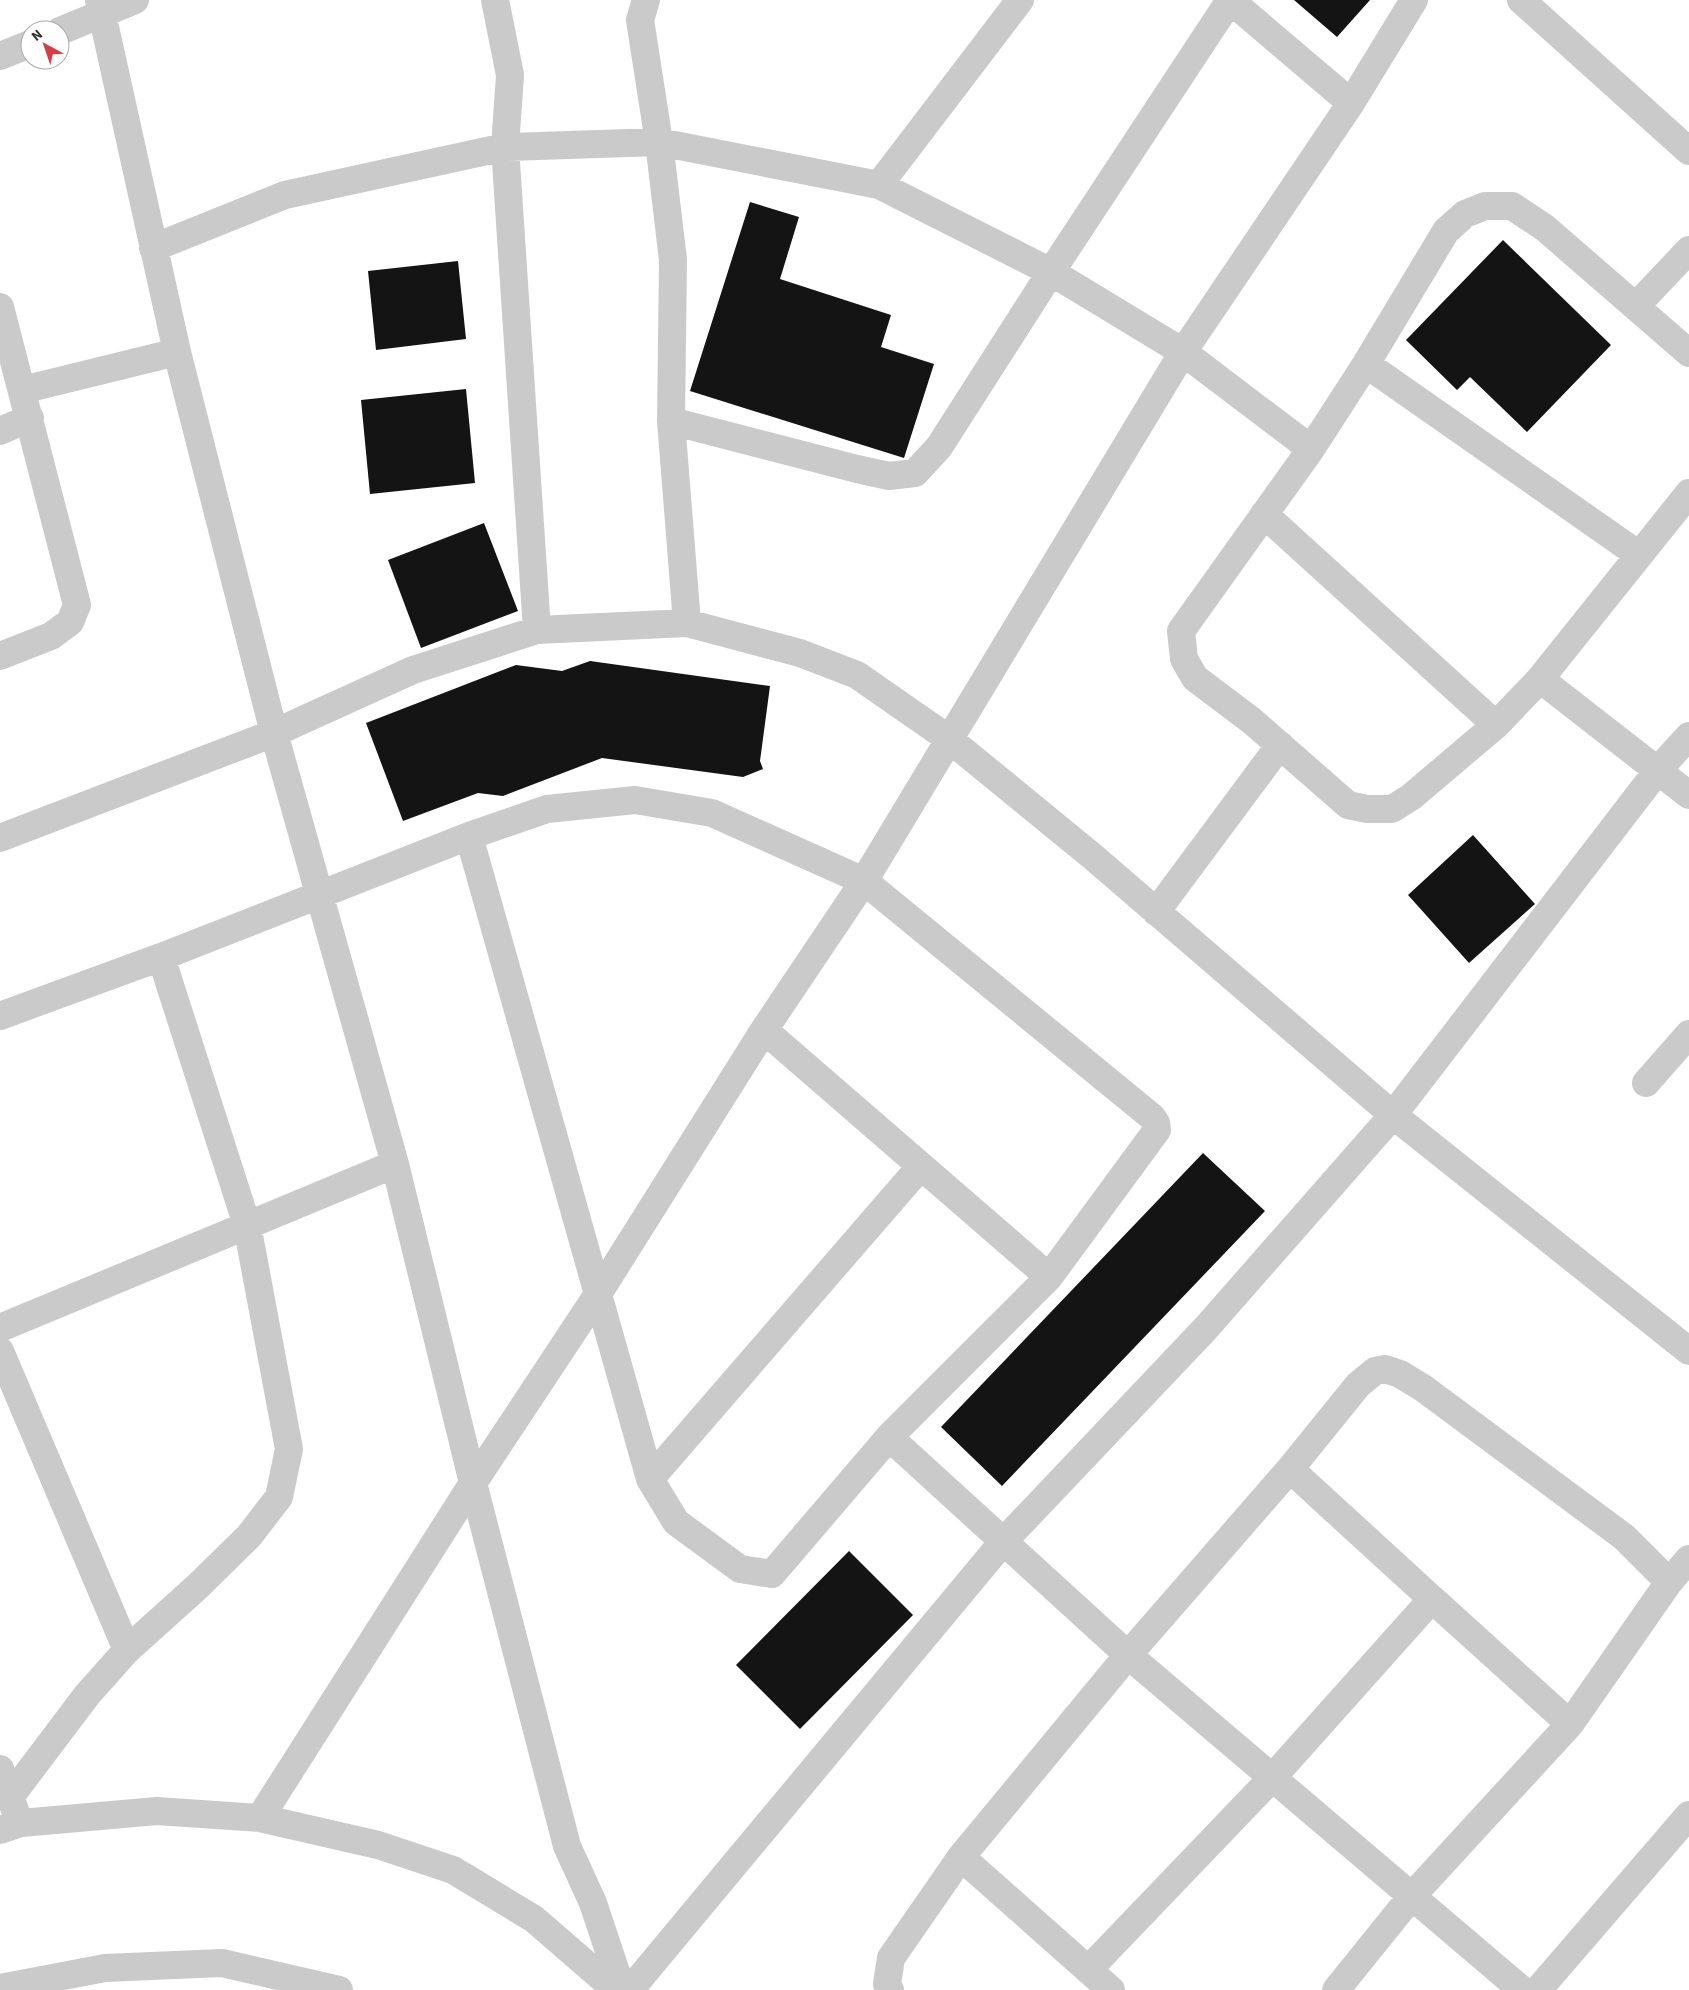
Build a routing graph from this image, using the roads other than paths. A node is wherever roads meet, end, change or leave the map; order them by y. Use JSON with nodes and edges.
{"nodes":[{"id":1,"x":135,"y":0,"type":"edge"},
{"id":2,"x":495,"y":0,"type":"edge"},
{"id":3,"x":646,"y":0,"type":"edge"},
{"id":4,"x":1020,"y":0,"type":"edge"},
{"id":5,"x":1230,"y":0,"type":"edge"},
{"id":6,"x":1414,"y":0,"type":"edge"},
{"id":7,"x":1521,"y":0,"type":"edge"},
{"id":8,"x":99,"y":7,"type":"edge"},
{"id":9,"x":70,"y":25,"type":"edge"},
{"id":10,"x":20,"y":48,"type":"edge"},
{"id":11,"x":0,"y":56,"type":"edge"},
{"id":12,"x":1351,"y":103,"type":"junction"},
{"id":13,"x":659,"y":142,"type":"junction"},
{"id":14,"x":505,"y":147,"type":"junction"},
{"id":15,"x":1689,"y":151,"type":"edge"},
{"id":16,"x":879,"y":185,"type":"junction"},
{"id":17,"x":153,"y":248,"type":"junction"},
{"id":18,"x":1689,"y":250,"type":"edge"},
{"id":19,"x":1051,"y":272,"type":"junction"},
{"id":20,"x":1636,"y":306,"type":"junction"},
{"id":21,"x":0,"y":307,"type":"edge"},
{"id":22,"x":177,"y":352,"type":"junction"},
{"id":23,"x":1183,"y":352,"type":"junction"},
{"id":24,"x":1689,"y":354,"type":"edge"},
{"id":25,"x":1366,"y":364,"type":"junction"},
{"id":26,"x":22,"y":390,"type":"junction"},
{"id":27,"x":30,"y":418,"type":"junction"},
{"id":28,"x":671,"y":421,"type":"junction"},
{"id":29,"x":0,"y":431,"type":"edge"},
{"id":30,"x":1311,"y":449,"type":"junction"},
{"id":31,"x":1689,"y":493,"type":"edge"},
{"id":32,"x":1264,"y":514,"type":"junction"},
{"id":33,"x":1639,"y":555,"type":"junction"},
{"id":34,"x":687,"y":623,"type":"junction"},
{"id":35,"x":537,"y":630,"type":"junction"},
{"id":36,"x":0,"y":656,"type":"edge"},
{"id":37,"x":1540,"y":679,"type":"junction"},
{"id":38,"x":1496,"y":725,"type":"junction"},
{"id":39,"x":274,"y":733,"type":"junction"},
{"id":40,"x":1689,"y":736,"type":"edge"},
{"id":41,"x":949,"y":739,"type":"junction"},
{"id":42,"x":1280,"y":745,"type":"junction"},
{"id":43,"x":1658,"y":770,"type":"junction"},
{"id":44,"x":1689,"y":795,"type":"edge"},
{"id":45,"x":469,"y":836,"type":"junction"},
{"id":46,"x":0,"y":838,"type":"edge"},
{"id":47,"x":864,"y":881,"type":"junction"},
{"id":48,"x":319,"y":893,"type":"junction"},
{"id":49,"x":1156,"y":912,"type":"junction"},
{"id":50,"x":161,"y":957,"type":"junction"},
{"id":51,"x":0,"y":1016,"type":"edge"},
{"id":52,"x":764,"y":1030,"type":"junction"},
{"id":53,"x":1689,"y":1034,"type":"edge"},
{"id":54,"x":1646,"y":1083,"type":"dead end"},
{"id":55,"x":1393,"y":1115,"type":"junction"},
{"id":56,"x":395,"y":1164,"type":"junction"},
{"id":57,"x":920,"y":1166,"type":"junction"},
{"id":58,"x":247,"y":1225,"type":"junction"},
{"id":59,"x":1049,"y":1277,"type":"junction"},
{"id":60,"x":598,"y":1294,"type":"junction"},
{"id":61,"x":0,"y":1328,"type":"edge"},
{"id":62,"x":0,"y":1351,"type":"edge"},
{"id":63,"x":1689,"y":1351,"type":"edge"},
{"id":64,"x":889,"y":1437,"type":"junction"},
{"id":65,"x":1290,"y":1469,"type":"junction"},
{"id":66,"x":650,"y":1479,"type":"junction"},
{"id":67,"x":473,"y":1483,"type":"junction"},
{"id":68,"x":1002,"y":1543,"type":"junction"},
{"id":69,"x":1689,"y":1559,"type":"edge"},
{"id":70,"x":1669,"y":1582,"type":"junction"},
{"id":71,"x":1432,"y":1600,"type":"junction"},
{"id":72,"x":127,"y":1650,"type":"junction"},
{"id":73,"x":1128,"y":1655,"type":"junction"},
{"id":74,"x":1570,"y":1724,"type":"junction"},
{"id":75,"x":0,"y":1769,"type":"edge"},
{"id":76,"x":1272,"y":1778,"type":"junction"},
{"id":77,"x":10,"y":1797,"type":"junction"},
{"id":78,"x":1689,"y":1815,"type":"edge"},
{"id":79,"x":260,"y":1818,"type":"junction"},
{"id":80,"x":10,"y":1826,"type":"edge"},
{"id":81,"x":961,"y":1856,"type":"junction"},
{"id":82,"x":1412,"y":1897,"type":"junction"},
{"id":83,"x":1088,"y":1970,"type":"junction"},
{"id":84,"x":0,"y":1988,"type":"edge"},
{"id":85,"x":339,"y":1990,"type":"edge"},
{"id":86,"x":616,"y":1990,"type":"edge"},
{"id":87,"x":622,"y":1990,"type":"edge"},
{"id":88,"x":630,"y":1990,"type":"edge"},
{"id":89,"x":890,"y":1990,"type":"edge"},
{"id":90,"x":1110,"y":1990,"type":"edge"},
{"id":91,"x":1336,"y":1990,"type":"edge"},
{"id":92,"x":1522,"y":1990,"type":"edge"},
{"id":93,"x":1538,"y":1990,"type":"edge"}],
"edges":[{"from":1,"to":8,"type":"street"},
{"from":2,"to":14,"type":"street"},
{"from":3,"to":13,"type":"street"},
{"from":4,"to":16,"type":"street"},
{"from":5,"to":12,"type":"street"},
{"from":5,"to":19,"type":"street"},
{"from":6,"to":12,"type":"street"},
{"from":7,"to":15,"type":"street"},
{"from":8,"to":9,"type":"street"},
{"from":8,"to":17,"type":"street"},
{"from":10,"to":11,"type":"street"},
{"from":12,"to":23,"type":"street"},
{"from":13,"to":14,"type":"street"},
{"from":13,"to":16,"type":"street"},
{"from":13,"to":28,"type":"street"},
{"from":14,"to":17,"type":"street"},
{"from":14,"to":35,"type":"street"},
{"from":16,"to":19,"type":"street"},
{"from":17,"to":22,"type":"street"},
{"from":18,"to":20,"type":"street"},
{"from":19,"to":23,"type":"street"},
{"from":19,"to":28,"type":"street"},
{"from":20,"to":24,"type":"street"},
{"from":20,"to":25,"type":"street"},
{"from":21,"to":26,"type":"street"},
{"from":22,"to":26,"type":"street"},
{"from":22,"to":39,"type":"street"},
{"from":23,"to":30,"type":"street"},
{"from":23,"to":41,"type":"street"},
{"from":25,"to":30,"type":"street"},
{"from":25,"to":33,"type":"street"},
{"from":26,"to":27,"type":"street"},
{"from":27,"to":29,"type":"street"},
{"from":27,"to":36,"type":"street"},
{"from":28,"to":34,"type":"street"},
{"from":30,"to":32,"type":"street"},
{"from":31,"to":33,"type":"street"},
{"from":32,"to":38,"type":"street"},
{"from":32,"to":42,"type":"street"},
{"from":33,"to":37,"type":"street"},
{"from":34,"to":35,"type":"street"},
{"from":34,"to":41,"type":"street"},
{"from":35,"to":39,"type":"street"},
{"from":37,"to":38,"type":"street"},
{"from":37,"to":43,"type":"street"},
{"from":38,"to":42,"type":"street"},
{"from":39,"to":46,"type":"street"},
{"from":39,"to":48,"type":"street"},
{"from":40,"to":43,"type":"street"},
{"from":41,"to":47,"type":"street"},
{"from":41,"to":49,"type":"street"},
{"from":42,"to":49,"type":"street"},
{"from":43,"to":44,"type":"street"},
{"from":43,"to":55,"type":"street"},
{"from":45,"to":47,"type":"street"},
{"from":45,"to":48,"type":"street"},
{"from":45,"to":60,"type":"street"},
{"from":47,"to":52,"type":"street"},
{"from":47,"to":59,"type":"street"},
{"from":48,"to":50,"type":"street"},
{"from":48,"to":56,"type":"street"},
{"from":49,"to":55,"type":"street"},
{"from":50,"to":51,"type":"street"},
{"from":50,"to":58,"type":"street"},
{"from":52,"to":57,"type":"street"},
{"from":52,"to":60,"type":"street"},
{"from":53,"to":54,"type":"street"},
{"from":55,"to":63,"type":"street"},
{"from":55,"to":68,"type":"street"},
{"from":56,"to":58,"type":"street"},
{"from":56,"to":67,"type":"street"},
{"from":57,"to":59,"type":"street"},
{"from":57,"to":66,"type":"street"},
{"from":58,"to":61,"type":"street"},
{"from":58,"to":72,"type":"street"},
{"from":59,"to":64,"type":"street"},
{"from":60,"to":66,"type":"street"},
{"from":60,"to":67,"type":"street"},
{"from":62,"to":72,"type":"street"},
{"from":64,"to":66,"type":"street"},
{"from":64,"to":68,"type":"street"},
{"from":65,"to":70,"type":"street"},
{"from":65,"to":71,"type":"street"},
{"from":65,"to":73,"type":"street"},
{"from":67,"to":79,"type":"street"},
{"from":67,"to":87,"type":"street"},
{"from":68,"to":73,"type":"street"},
{"from":68,"to":88,"type":"street"},
{"from":69,"to":70,"type":"street"},
{"from":70,"to":74,"type":"street"},
{"from":71,"to":74,"type":"street"},
{"from":71,"to":76,"type":"street"},
{"from":72,"to":77,"type":"street"},
{"from":73,"to":76,"type":"street"},
{"from":73,"to":81,"type":"street"},
{"from":74,"to":82,"type":"street"},
{"from":75,"to":77,"type":"street"},
{"from":76,"to":82,"type":"street"},
{"from":76,"to":83,"type":"street"},
{"from":77,"to":80,"type":"street"},
{"from":78,"to":93,"type":"street"},
{"from":79,"to":80,"type":"street"},
{"from":79,"to":86,"type":"street"},
{"from":81,"to":83,"type":"street"},
{"from":81,"to":89,"type":"street"},
{"from":82,"to":91,"type":"street"},
{"from":82,"to":92,"type":"street"},
{"from":83,"to":90,"type":"street"},
{"from":84,"to":85,"type":"street"}]}
